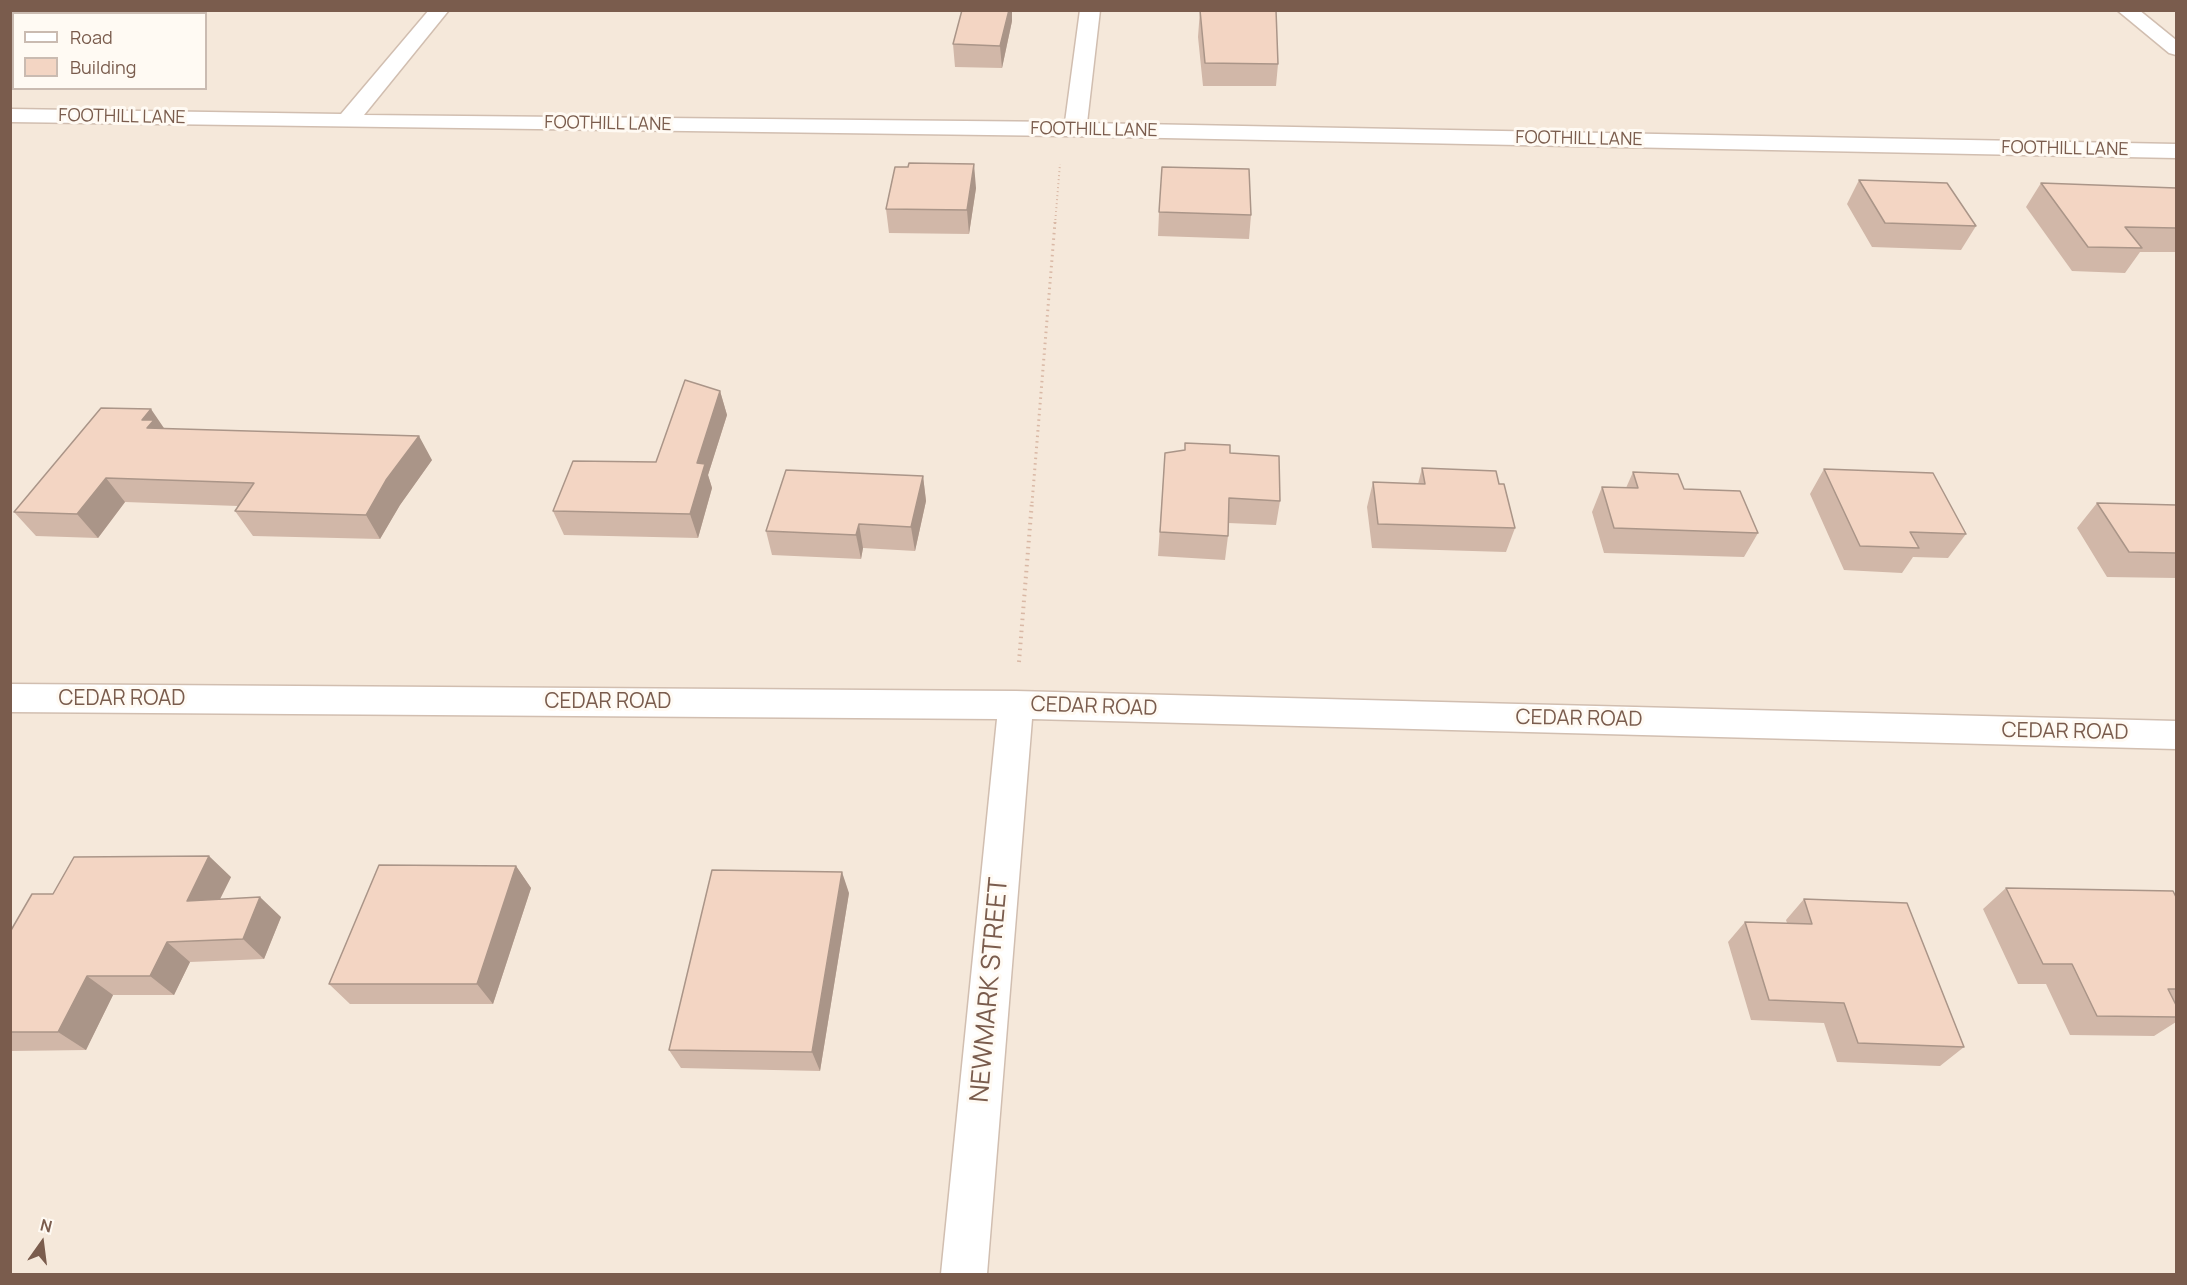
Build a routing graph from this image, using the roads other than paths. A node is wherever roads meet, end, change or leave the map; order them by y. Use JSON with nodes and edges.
{"nodes":[{"id":1,"x":440,"y":10,"type":"edge"},
{"id":2,"x":1090,"y":10,"type":"edge"},
{"id":3,"x":2126,"y":10,"type":"edge"},
{"id":4,"x":2176,"y":49,"type":"edge"},
{"id":5,"x":10,"y":115,"type":"edge"},
{"id":6,"x":347,"y":122,"type":"junction"},
{"id":7,"x":1069,"y":129,"type":"junction"},
{"id":8,"x":2176,"y":151,"type":"edge"},
{"id":9,"x":10,"y":698,"type":"edge"},
{"id":10,"x":1016,"y":705,"type":"junction"},
{"id":11,"x":2176,"y":735,"type":"edge"},
{"id":12,"x":964,"y":1275,"type":"edge"}],
"edges":[{"from":1,"to":6,"type":"street"},
{"from":2,"to":7,"type":"street"},
{"from":3,"to":4,"type":"street"},
{"from":5,"to":6,"type":"street","name":"FOOTHILL LANE"},
{"from":6,"to":7,"type":"street","name":"FOOTHILL LANE"},
{"from":7,"to":8,"type":"street","name":"FOOTHILL LANE"},
{"from":9,"to":10,"type":"street","name":"CEDAR ROAD"},
{"from":10,"to":11,"type":"street","name":"CEDAR ROAD"},
{"from":10,"to":12,"type":"street","name":"NEWMARK STREET"}]}
